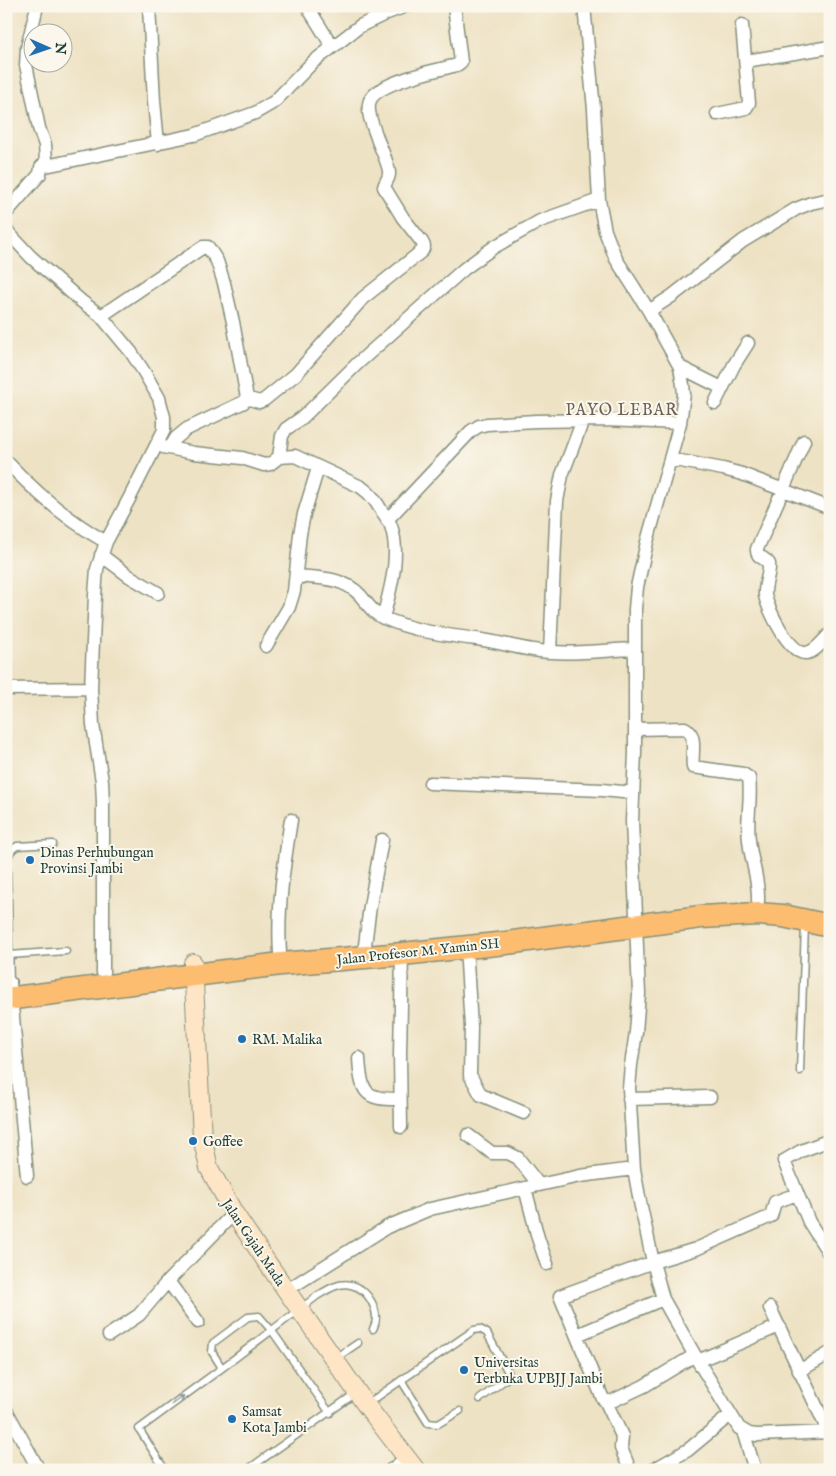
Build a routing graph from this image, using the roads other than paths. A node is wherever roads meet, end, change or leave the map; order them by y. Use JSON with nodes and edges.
{"nodes":[{"id":1,"x":37,"y":6,"type":"edge"},
{"id":2,"x":149,"y":6,"type":"edge"},
{"id":3,"x":307,"y":6,"type":"edge"},
{"id":4,"x":406,"y":6,"type":"edge"},
{"id":5,"x":454,"y":6,"type":"edge"},
{"id":6,"x":584,"y":6,"type":"edge"},
{"id":7,"x":742,"y":25,"type":"dead end"},
{"id":8,"x":332,"y":46,"type":"junction"},
{"id":9,"x":830,"y":47,"type":"edge"},
{"id":10,"x":746,"y":61,"type":"junction"},
{"id":11,"x":717,"y":114,"type":"dead end"},
{"id":12,"x":158,"y":144,"type":"junction"},
{"id":13,"x":41,"y":167,"type":"junction"},
{"id":14,"x":830,"y":199,"type":"edge"},
{"id":15,"x":599,"y":200,"type":"junction"},
{"id":16,"x":6,"y":213,"type":"edge"},
{"id":17,"x":6,"y":230,"type":"edge"},
{"id":18,"x":649,"y":311,"type":"junction"},
{"id":19,"x":102,"y":316,"type":"junction"},
{"id":20,"x":748,"y":343,"type":"dead end"},
{"id":21,"x":680,"y":368,"type":"junction"},
{"id":22,"x":722,"y":388,"type":"junction"},
{"id":23,"x":247,"y":398,"type":"junction"},
{"id":24,"x":715,"y":403,"type":"dead end"},
{"id":25,"x":583,"y":420,"type":"junction"},
{"id":26,"x":680,"y":422,"type":"junction"},
{"id":27,"x":804,"y":441,"type":"dead end"},
{"id":28,"x":156,"y":446,"type":"junction"},
{"id":29,"x":170,"y":448,"type":"junction"},
{"id":30,"x":279,"y":457,"type":"junction"},
{"id":31,"x":670,"y":459,"type":"junction"},
{"id":32,"x":6,"y":461,"type":"edge"},
{"id":33,"x":318,"y":468,"type":"junction"},
{"id":34,"x":783,"y":490,"type":"junction"},
{"id":35,"x":830,"y":508,"type":"edge"},
{"id":36,"x":387,"y":520,"type":"junction"},
{"id":37,"x":106,"y":542,"type":"junction"},
{"id":38,"x":101,"y":556,"type":"junction"},
{"id":39,"x":296,"y":576,"type":"junction"},
{"id":40,"x":158,"y":593,"type":"dead end"},
{"id":41,"x":383,"y":618,"type":"junction"},
{"id":42,"x":830,"y":634,"type":"edge"},
{"id":43,"x":266,"y":646,"type":"dead end"},
{"id":44,"x":635,"y":648,"type":"junction"},
{"id":45,"x":550,"y":652,"type":"junction"},
{"id":46,"x":92,"y":688,"type":"junction"},
{"id":47,"x":6,"y":689,"type":"edge"},
{"id":48,"x":635,"y":730,"type":"junction"},
{"id":49,"x":430,"y":783,"type":"dead end"},
{"id":50,"x":633,"y":791,"type":"junction"},
{"id":51,"x":291,"y":820,"type":"dead end"},
{"id":52,"x":382,"y":840,"type":"dead end"},
{"id":53,"x":53,"y":844,"type":"dead end"},
{"id":54,"x":758,"y":901,"type":"junction"},
{"id":55,"x":830,"y":910,"type":"edge"},
{"id":56,"x":636,"y":919,"type":"junction"},
{"id":57,"x":806,"y":920,"type":"junction"},
{"id":58,"x":830,"y":926,"type":"edge"},
{"id":59,"x":505,"y":937,"type":"junction"},
{"id":60,"x":365,"y":945,"type":"junction"},
{"id":61,"x":466,"y":947,"type":"junction"},
{"id":62,"x":66,"y":951,"type":"dead end"},
{"id":63,"x":280,"y":952,"type":"junction"},
{"id":64,"x":402,"y":954,"type":"junction"},
{"id":65,"x":9,"y":955,"type":"junction"},
{"id":66,"x":193,"y":969,"type":"junction"},
{"id":67,"x":103,"y":974,"type":"junction"},
{"id":68,"x":8,"y":991,"type":"edge"},
{"id":69,"x":359,"y":1058,"type":"dead end"},
{"id":70,"x":800,"y":1071,"type":"dead end"},
{"id":71,"x":710,"y":1097,"type":"dead end"},
{"id":72,"x":400,"y":1099,"type":"junction"},
{"id":73,"x":629,"y":1099,"type":"junction"},
{"id":74,"x":524,"y":1113,"type":"dead end"},
{"id":75,"x":401,"y":1127,"type":"dead end"},
{"id":76,"x":468,"y":1135,"type":"dead end"},
{"id":77,"x":830,"y":1140,"type":"edge"},
{"id":78,"x":634,"y":1169,"type":"junction"},
{"id":79,"x":27,"y":1176,"type":"dead end"},
{"id":80,"x":539,"y":1185,"type":"junction"},
{"id":81,"x":525,"y":1188,"type":"junction"},
{"id":82,"x":797,"y":1194,"type":"junction"},
{"id":83,"x":234,"y":1213,"type":"junction"},
{"id":84,"x":830,"y":1254,"type":"edge"},
{"id":85,"x":653,"y":1262,"type":"junction"},
{"id":86,"x":547,"y":1264,"type":"dead end"},
{"id":87,"x":168,"y":1281,"type":"junction"},
{"id":88,"x":287,"y":1290,"type":"junction"},
{"id":89,"x":663,"y":1299,"type":"junction"},
{"id":90,"x":770,"y":1308,"type":"dead end"},
{"id":91,"x":300,"y":1309,"type":"junction"},
{"id":92,"x":198,"y":1322,"type":"dead end"},
{"id":93,"x":779,"y":1326,"type":"junction"},
{"id":94,"x":373,"y":1329,"type":"dead end"},
{"id":95,"x":272,"y":1331,"type":"junction"},
{"id":96,"x":109,"y":1335,"type":"dead end"},
{"id":97,"x":577,"y":1335,"type":"junction"},
{"id":98,"x":358,"y":1343,"type":"dead end"},
{"id":99,"x":830,"y":1353,"type":"edge"},
{"id":100,"x":697,"y":1358,"type":"junction"},
{"id":101,"x":335,"y":1359,"type":"junction"},
{"id":102,"x":222,"y":1368,"type":"junction"},
{"id":103,"x":799,"y":1371,"type":"junction"},
{"id":104,"x":401,"y":1380,"type":"junction"},
{"id":105,"x":362,"y":1399,"type":"junction"},
{"id":106,"x":480,"y":1399,"type":"dead end"},
{"id":107,"x":606,"y":1402,"type":"junction"},
{"id":108,"x":6,"y":1410,"type":"edge"},
{"id":109,"x":460,"y":1411,"type":"dead end"},
{"id":110,"x":330,"y":1413,"type":"junction"},
{"id":111,"x":730,"y":1415,"type":"junction"},
{"id":112,"x":743,"y":1431,"type":"junction"},
{"id":113,"x":829,"y":1433,"type":"edge"},
{"id":114,"x":412,"y":1463,"type":"edge"},
{"id":115,"x":39,"y":1470,"type":"edge"},
{"id":116,"x":165,"y":1470,"type":"edge"},
{"id":117,"x":247,"y":1470,"type":"edge"},
{"id":118,"x":391,"y":1470,"type":"edge"},
{"id":119,"x":630,"y":1470,"type":"edge"},
{"id":120,"x":653,"y":1470,"type":"edge"},
{"id":121,"x":755,"y":1470,"type":"edge"}],
"edges":[{"from":1,"to":13,"type":"street"},
{"from":2,"to":12,"type":"street"},
{"from":3,"to":8,"type":"street"},
{"from":4,"to":8,"type":"street"},
{"from":5,"to":23,"type":"street"},
{"from":6,"to":15,"type":"street"},
{"from":7,"to":10,"type":"street"},
{"from":8,"to":12,"type":"street"},
{"from":9,"to":10,"type":"street"},
{"from":10,"to":11,"type":"street"},
{"from":12,"to":13,"type":"street"},
{"from":13,"to":16,"type":"street"},
{"from":14,"to":18,"type":"street"},
{"from":15,"to":18,"type":"street"},
{"from":15,"to":30,"type":"street"},
{"from":17,"to":19,"type":"street"},
{"from":18,"to":21,"type":"street"},
{"from":19,"to":23,"type":"street"},
{"from":19,"to":28,"type":"street"},
{"from":20,"to":22,"type":"street"},
{"from":21,"to":22,"type":"street"},
{"from":21,"to":26,"type":"street"},
{"from":22,"to":24,"type":"street"},
{"from":23,"to":29,"type":"street"},
{"from":25,"to":26,"type":"street"},
{"from":25,"to":36,"type":"street"},
{"from":25,"to":45,"type":"street"},
{"from":26,"to":31,"type":"street"},
{"from":27,"to":34,"type":"street"},
{"from":28,"to":29,"type":"street"},
{"from":28,"to":37,"type":"street"},
{"from":29,"to":30,"type":"street"},
{"from":30,"to":33,"type":"street"},
{"from":31,"to":34,"type":"street"},
{"from":31,"to":44,"type":"street"},
{"from":32,"to":37,"type":"street"},
{"from":33,"to":36,"type":"street"},
{"from":33,"to":39,"type":"street"},
{"from":34,"to":35,"type":"street"},
{"from":34,"to":42,"type":"street"},
{"from":36,"to":41,"type":"street"},
{"from":37,"to":38,"type":"street"},
{"from":38,"to":40,"type":"street"},
{"from":38,"to":46,"type":"street"},
{"from":39,"to":41,"type":"street"},
{"from":39,"to":43,"type":"street"},
{"from":41,"to":45,"type":"street"},
{"from":44,"to":45,"type":"street"},
{"from":44,"to":48,"type":"street"},
{"from":46,"to":47,"type":"street"},
{"from":46,"to":67,"type":"street"},
{"from":48,"to":50,"type":"street"},
{"from":48,"to":54,"type":"street"},
{"from":49,"to":50,"type":"street"},
{"from":50,"to":56,"type":"street"},
{"from":51,"to":63,"type":"street"},
{"from":52,"to":60,"type":"street"},
{"from":53,"to":65,"type":"lane"},
{"from":54,"to":55,"type":"highway","name":"Jalan Profesor M. Yamin SH"},
{"from":54,"to":56,"type":"highway","name":"Jalan Profesor M. Yamin SH"},
{"from":56,"to":57,"type":"highway","name":"Jalan Profesor M. Yamin SH"},
{"from":56,"to":59,"type":"highway","name":"Jalan Profesor M. Yamin SH"},
{"from":56,"to":73,"type":"street"},
{"from":57,"to":58,"type":"highway","name":"Jalan Profesor M. Yamin SH"},
{"from":57,"to":70,"type":"lane"},
{"from":59,"to":60,"type":"highway","name":"Jalan Profesor M. Yamin SH"},
{"from":59,"to":61,"type":"highway","name":"Jalan Profesor M. Yamin SH"},
{"from":60,"to":63,"type":"highway","name":"Jalan Profesor M. Yamin SH"},
{"from":61,"to":64,"type":"highway","name":"Jalan Profesor M. Yamin SH"},
{"from":61,"to":74,"type":"street"},
{"from":62,"to":65,"type":"lane"},
{"from":63,"to":66,"type":"highway","name":"Jalan Profesor M. Yamin SH"},
{"from":64,"to":66,"type":"highway","name":"Jalan Profesor M. Yamin SH"},
{"from":64,"to":72,"type":"street"},
{"from":65,"to":68,"type":"lane"},
{"from":66,"to":67,"type":"highway","name":"Jalan Profesor M. Yamin SH"},
{"from":66,"to":68,"type":"highway","name":"Jalan Profesor M. Yamin SH"},
{"from":66,"to":83,"type":"main road","name":"Jalan Gajah Mada"},
{"from":67,"to":68,"type":"highway","name":"Jalan Profesor M. Yamin SH"},
{"from":68,"to":79,"type":"street"},
{"from":69,"to":72,"type":"street"},
{"from":71,"to":73,"type":"street"},
{"from":72,"to":75,"type":"street"},
{"from":73,"to":78,"type":"street"},
{"from":76,"to":80,"type":"street"},
{"from":77,"to":82,"type":"street"},
{"from":78,"to":80,"type":"street"},
{"from":78,"to":85,"type":"street"},
{"from":80,"to":81,"type":"street"},
{"from":81,"to":86,"type":"street"},
{"from":81,"to":88,"type":"street"},
{"from":82,"to":84,"type":"street"},
{"from":82,"to":85,"type":"street"},
{"from":83,"to":87,"type":"street"},
{"from":83,"to":88,"type":"main road","name":"Jalan Gajah Mada"},
{"from":85,"to":89,"type":"street"},
{"from":85,"to":97,"type":"street"},
{"from":87,"to":92,"type":"street"},
{"from":87,"to":96,"type":"street"},
{"from":88,"to":91,"type":"main road","name":"Jalan Gajah Mada"},
{"from":89,"to":97,"type":"street"},
{"from":89,"to":100,"type":"street"},
{"from":90,"to":93,"type":"street"},
{"from":91,"to":94,"type":"lane"},
{"from":91,"to":95,"type":"lane"},
{"from":91,"to":101,"type":"main road","name":"Jalan Gajah Mada"},
{"from":93,"to":100,"type":"street"},
{"from":93,"to":103,"type":"street"},
{"from":95,"to":102,"type":"lane"},
{"from":95,"to":102,"type":"lane"},
{"from":95,"to":110,"type":"lane"},
{"from":97,"to":107,"type":"street"},
{"from":98,"to":101,"type":"lane"},
{"from":99,"to":103,"type":"street"},
{"from":100,"to":107,"type":"street"},
{"from":100,"to":111,"type":"street"},
{"from":101,"to":105,"type":"main road","name":"Jalan Gajah Mada"},
{"from":116,"to":102,"type":"lane","one_way":true},
{"from":103,"to":113,"type":"street"},
{"from":104,"to":105,"type":"lane"},
{"from":104,"to":106,"type":"lane"},
{"from":104,"to":109,"type":"lane"},
{"from":105,"to":110,"type":"lane"},
{"from":105,"to":114,"type":"main road","name":"Jalan Gajah Mada"},
{"from":107,"to":119,"type":"street"},
{"from":108,"to":115,"type":"street"},
{"from":110,"to":117,"type":"lane"},
{"from":111,"to":112,"type":"street"},
{"from":111,"to":120,"type":"street"},
{"from":112,"to":113,"type":"street"},
{"from":112,"to":121,"type":"street"},
{"from":114,"to":118,"type":"street"}]}
